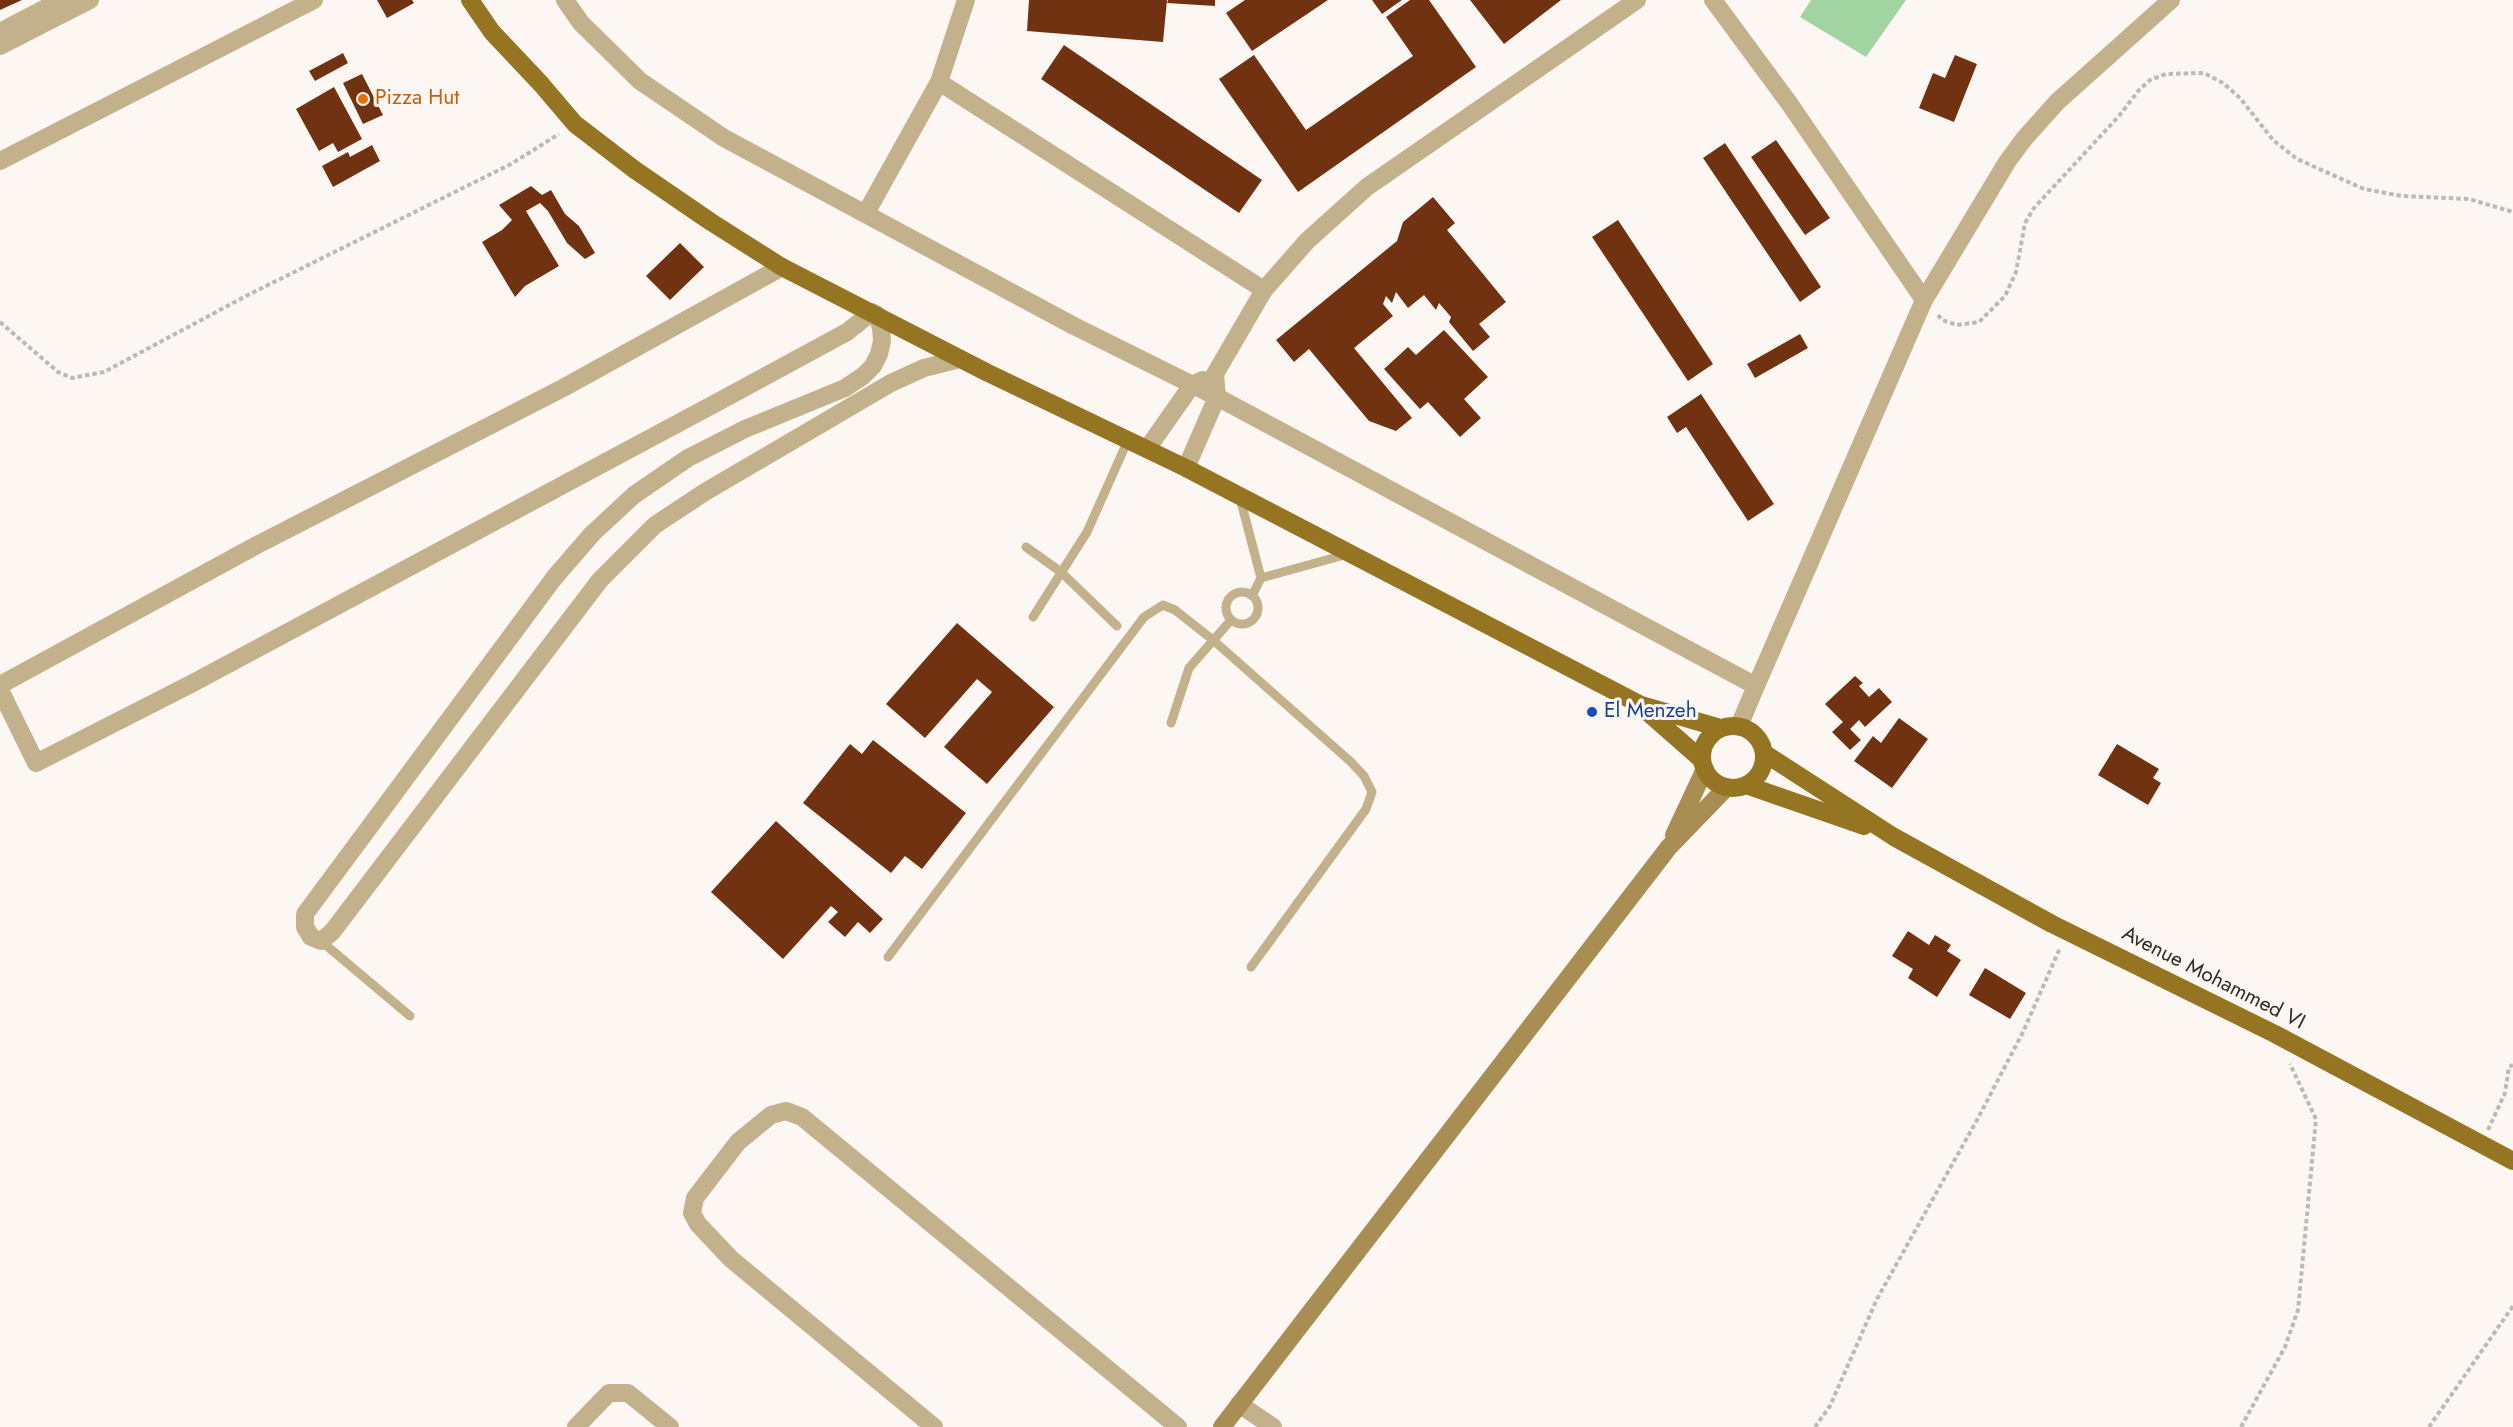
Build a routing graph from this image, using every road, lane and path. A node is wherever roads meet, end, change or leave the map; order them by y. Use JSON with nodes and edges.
{"nodes":[{"id":1,"x":61,"y":0,"type":"edge"},
{"id":2,"x":90,"y":0,"type":"edge"},
{"id":3,"x":314,"y":0,"type":"edge"},
{"id":4,"x":470,"y":0,"type":"edge"},
{"id":5,"x":565,"y":0,"type":"edge"},
{"id":6,"x":966,"y":0,"type":"edge"},
{"id":7,"x":1637,"y":0,"type":"edge"},
{"id":8,"x":1713,"y":0,"type":"edge"},
{"id":9,"x":2171,"y":0,"type":"edge"},
{"id":10,"x":0,"y":32,"type":"edge"},
{"id":11,"x":0,"y":46,"type":"edge"},
{"id":12,"x":939,"y":82,"type":"junction"},
{"id":13,"x":575,"y":124,"type":"junction"},
{"id":14,"x":0,"y":161,"type":"edge"},
{"id":15,"x":2513,"y":212,"type":"edge"},
{"id":16,"x":866,"y":213,"type":"junction"},
{"id":17,"x":782,"y":267,"type":"junction"},
{"id":18,"x":1264,"y":290,"type":"junction"},
{"id":19,"x":1924,"y":300,"type":"junction"},
{"id":20,"x":874,"y":313,"type":"junction"},
{"id":21,"x":0,"y":322,"type":"edge"},
{"id":22,"x":960,"y":359,"type":"junction"},
{"id":23,"x":1215,"y":374,"type":"junction"},
{"id":24,"x":1192,"y":385,"type":"junction"},
{"id":25,"x":845,"y":388,"type":"junction"},
{"id":26,"x":1217,"y":398,"type":"junction"},
{"id":27,"x":857,"y":404,"type":"junction"},
{"id":28,"x":1128,"y":440,"type":"junction"},
{"id":29,"x":1147,"y":449,"type":"junction"},
{"id":30,"x":1186,"y":468,"type":"junction"},
{"id":31,"x":1239,"y":495,"type":"junction"},
{"id":32,"x":1026,"y":548,"type":"dead end"},
{"id":33,"x":1350,"y":554,"type":"junction"},
{"id":34,"x":1061,"y":572,"type":"junction"},
{"id":35,"x":1261,"y":578,"type":"junction"},
{"id":36,"x":1252,"y":596,"type":"junction"},
{"id":37,"x":1033,"y":617,"type":"dead end"},
{"id":38,"x":1231,"y":620,"type":"junction"},
{"id":39,"x":1117,"y":626,"type":"dead end"},
{"id":40,"x":1213,"y":640,"type":"junction"},
{"id":41,"x":0,"y":685,"type":"edge"},
{"id":42,"x":1756,"y":686,"type":"junction"},
{"id":43,"x":0,"y":690,"type":"edge"},
{"id":44,"x":1641,"y":705,"type":"junction"},
{"id":45,"x":1171,"y":723,"type":"dead end"},
{"id":46,"x":1739,"y":726,"type":"junction"},
{"id":47,"x":1720,"y":728,"type":"junction"},
{"id":48,"x":1764,"y":753,"type":"junction"},
{"id":49,"x":1703,"y":765,"type":"junction"},
{"id":50,"x":1746,"y":785,"type":"junction"},
{"id":51,"x":1727,"y":787,"type":"junction"},
{"id":52,"x":1894,"y":837,"type":"junction"},
{"id":53,"x":1668,"y":847,"type":"junction"},
{"id":54,"x":2068,"y":931,"type":"junction"},
{"id":55,"x":321,"y":941,"type":"junction"},
{"id":56,"x":888,"y":957,"type":"dead end"},
{"id":57,"x":1251,"y":967,"type":"dead end"},
{"id":58,"x":410,"y":1016,"type":"dead end"},
{"id":59,"x":2275,"y":1034,"type":"junction"},
{"id":60,"x":2513,"y":1065,"type":"edge"},
{"id":61,"x":2482,"y":1144,"type":"junction"},
{"id":62,"x":2513,"y":1161,"type":"edge"},
{"id":63,"x":2513,"y":1306,"type":"edge"},
{"id":64,"x":1239,"y":1404,"type":"junction"},
{"id":65,"x":576,"y":1427,"type":"edge"},
{"id":66,"x":670,"y":1427,"type":"edge"},
{"id":67,"x":934,"y":1427,"type":"edge"},
{"id":68,"x":1178,"y":1427,"type":"edge"},
{"id":69,"x":1222,"y":1427,"type":"edge"},
{"id":70,"x":1273,"y":1427,"type":"edge"},
{"id":71,"x":1815,"y":1427,"type":"edge"},
{"id":72,"x":2241,"y":1427,"type":"edge"},
{"id":73,"x":2429,"y":1427,"type":"edge"}],
"edges":[{"from":1,"to":10,"type":"street"},
{"from":2,"to":11,"type":"street"},
{"from":3,"to":14,"type":"street"},
{"from":4,"to":13,"type":"main road"},
{"from":5,"to":16,"type":"street"},
{"from":6,"to":12,"type":"street"},
{"from":7,"to":18,"type":"street"},
{"from":8,"to":19,"type":"street"},
{"from":9,"to":19,"type":"street"},
{"from":12,"to":16,"type":"street"},
{"from":12,"to":18,"type":"street"},
{"from":13,"to":17,"type":"main road"},
{"from":13,"to":21,"type":"path"},
{"from":15,"to":19,"type":"path"},
{"from":16,"to":24,"type":"street"},
{"from":17,"to":20,"type":"main road"},
{"from":17,"to":41,"type":"street"},
{"from":18,"to":23,"type":"street"},
{"from":19,"to":42,"type":"street"},
{"from":20,"to":22,"type":"main road"},
{"from":20,"to":25,"type":"street"},
{"from":20,"to":43,"type":"street"},
{"from":22,"to":27,"type":"street"},
{"from":22,"to":28,"type":"main road"},
{"from":23,"to":24,"type":"street"},
{"from":23,"to":26,"type":"street"},
{"from":24,"to":26,"type":"street"},
{"from":24,"to":29,"type":"street"},
{"from":25,"to":27,"type":"street"},
{"from":25,"to":55,"type":"street"},
{"from":26,"to":30,"type":"street"},
{"from":26,"to":42,"type":"street"},
{"from":27,"to":55,"type":"street"},
{"from":28,"to":29,"type":"main road"},
{"from":28,"to":34,"type":"lane"},
{"from":29,"to":30,"type":"main road"},
{"from":30,"to":31,"type":"main road"},
{"from":31,"to":33,"type":"main road"},
{"from":31,"to":35,"type":"lane"},
{"from":32,"to":34,"type":"lane"},
{"from":33,"to":35,"type":"lane"},
{"from":33,"to":44,"type":"main road"},
{"from":34,"to":37,"type":"lane"},
{"from":34,"to":39,"type":"lane"},
{"from":35,"to":36,"type":"lane"},
{"from":36,"to":38,"type":"lane"},
{"from":36,"to":38,"type":"lane"},
{"from":38,"to":40,"type":"lane"},
{"from":40,"to":45,"type":"lane"},
{"from":40,"to":56,"type":"lane"},
{"from":40,"to":57,"type":"lane"},
{"from":42,"to":46,"type":"street"},
{"from":44,"to":47,"type":"main road"},
{"from":44,"to":49,"type":"main road"},
{"from":46,"to":47,"type":"main road"},
{"from":46,"to":48,"type":"main road"},
{"from":47,"to":49,"type":"main road"},
{"from":48,"to":50,"type":"main road"},
{"from":48,"to":52,"type":"main road"},
{"from":49,"to":51,"type":"main road"},
{"from":49,"to":53,"type":"street"},
{"from":50,"to":51,"type":"main road"},
{"from":50,"to":52,"type":"main road"},
{"from":51,"to":53,"type":"street"},
{"from":52,"to":54,"type":"main road","name":"Avenue Mohammed VI"},
{"from":53,"to":64,"type":"street"},
{"from":54,"to":59,"type":"main road","name":"Avenue Mohammed VI"},
{"from":54,"to":71,"type":"path"},
{"from":55,"to":58,"type":"lane"},
{"from":59,"to":61,"type":"main road","name":"Avenue Mohammed VI"},
{"from":59,"to":72,"type":"path"},
{"from":60,"to":61,"type":"path"},
{"from":61,"to":62,"type":"main road","name":"Avenue Mohammed VI"},
{"from":63,"to":73,"type":"path"},
{"from":64,"to":69,"type":"street"},
{"from":64,"to":70,"type":"street"},
{"from":65,"to":66,"type":"street"},
{"from":67,"to":68,"type":"street"}]}
